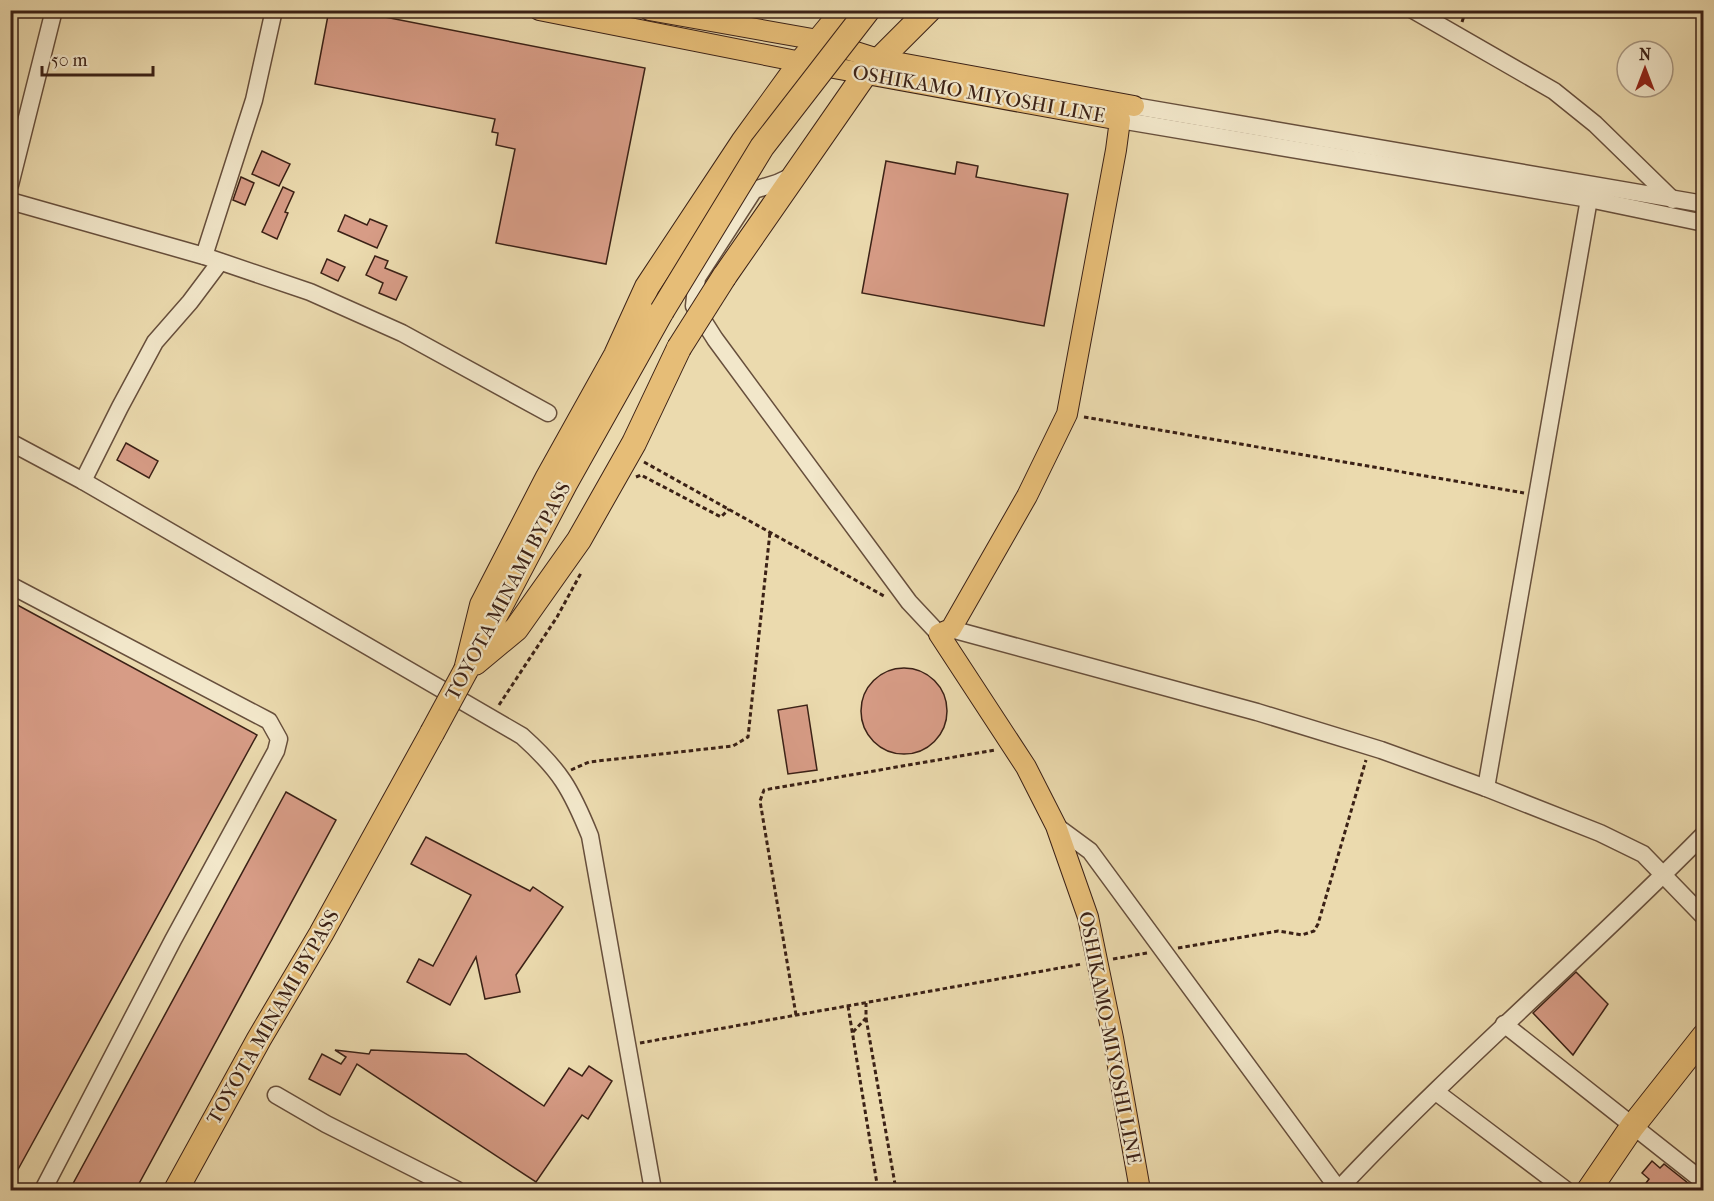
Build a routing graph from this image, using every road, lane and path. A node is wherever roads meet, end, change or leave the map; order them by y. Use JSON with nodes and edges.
{"nodes":[{"id":1,"x":54,"y":10,"type":"edge"},
{"id":2,"x":274,"y":10,"type":"edge"},
{"id":3,"x":539,"y":10,"type":"edge"},
{"id":4,"x":649,"y":10,"type":"edge"},
{"id":5,"x":844,"y":10,"type":"edge"},
{"id":6,"x":868,"y":10,"type":"edge"},
{"id":7,"x":929,"y":10,"type":"edge"},
{"id":8,"x":1413,"y":10,"type":"edge"},
{"id":9,"x":818,"y":40,"type":"junction"},
{"id":10,"x":801,"y":62,"type":"junction"},
{"id":11,"x":872,"y":66,"type":"junction"},
{"id":12,"x":1127,"y":113,"type":"junction"},
{"id":13,"x":743,"y":142,"type":"junction"},
{"id":14,"x":796,"y":174,"type":"junction"},
{"id":15,"x":10,"y":185,"type":"edge"},
{"id":16,"x":1671,"y":198,"type":"junction"},
{"id":17,"x":1589,"y":199,"type":"junction"},
{"id":18,"x":10,"y":201,"type":"edge"},
{"id":19,"x":1704,"y":204,"type":"edge"},
{"id":20,"x":741,"y":208,"type":"junction"},
{"id":21,"x":1701,"y":225,"type":"edge"},
{"id":22,"x":212,"y":259,"type":"junction"},
{"id":23,"x":548,"y":413,"type":"dead end"},
{"id":24,"x":1067,"y":414,"type":"junction"},
{"id":25,"x":10,"y":442,"type":"edge"},
{"id":26,"x":637,"y":458,"type":"dead end"},
{"id":27,"x":632,"y":479,"type":"dead end"},
{"id":28,"x":83,"y":481,"type":"junction"},
{"id":29,"x":1537,"y":495,"type":"junction"},
{"id":30,"x":729,"y":509,"type":"junction"},
{"id":31,"x":770,"y":532,"type":"junction"},
{"id":32,"x":584,"y":568,"type":"dead end"},
{"id":33,"x":10,"y":585,"type":"edge"},
{"id":34,"x":909,"y":602,"type":"junction"},
{"id":35,"x":945,"y":632,"type":"junction"},
{"id":36,"x":466,"y":670,"type":"junction"},
{"id":37,"x":491,"y":717,"type":"junction"},
{"id":38,"x":1013,"y":747,"type":"junction"},
{"id":39,"x":1370,"y":748,"type":"junction"},
{"id":40,"x":560,"y":774,"type":"junction"},
{"id":41,"x":1486,"y":788,"type":"junction"},
{"id":42,"x":1056,"y":826,"type":"junction"},
{"id":43,"x":1704,"y":834,"type":"edge"},
{"id":44,"x":1663,"y":876,"type":"junction"},
{"id":45,"x":1704,"y":917,"type":"edge"},
{"id":46,"x":1164,"y":950,"type":"junction"},
{"id":47,"x":1097,"y":962,"type":"junction"},
{"id":48,"x":866,"y":1003,"type":"junction"},
{"id":49,"x":848,"y":1006,"type":"junction"},
{"id":50,"x":796,"y":1015,"type":"junction"},
{"id":51,"x":866,"y":1018,"type":"junction"},
{"id":52,"x":1504,"y":1024,"type":"junction"},
{"id":53,"x":853,"y":1032,"type":"junction"},
{"id":54,"x":1704,"y":1036,"type":"edge"},
{"id":55,"x":626,"y":1046,"type":"junction"},
{"id":56,"x":1436,"y":1092,"type":"junction"},
{"id":57,"x":276,"y":1095,"type":"dead end"},
{"id":58,"x":1632,"y":1127,"type":"junction"},
{"id":59,"x":1704,"y":1182,"type":"edge"},
{"id":60,"x":1339,"y":1190,"type":"edge"},
{"id":61,"x":43,"y":1191,"type":"edge"},
{"id":62,"x":176,"y":1191,"type":"edge"},
{"id":63,"x":457,"y":1191,"type":"edge"},
{"id":64,"x":653,"y":1191,"type":"edge"},
{"id":65,"x":878,"y":1191,"type":"edge"},
{"id":66,"x":896,"y":1191,"type":"edge"},
{"id":67,"x":1140,"y":1191,"type":"edge"},
{"id":68,"x":1566,"y":1191,"type":"edge"},
{"id":69,"x":1589,"y":1191,"type":"edge"}],
"edges":[{"from":1,"to":15,"type":"street"},
{"from":2,"to":22,"type":"street"},
{"from":3,"to":10,"type":"main road","name":"OSHIKAMO MIYOSHI LINE"},
{"from":4,"to":9,"type":"main road","name":"OSHIKAMO MIYOSHI LINE"},
{"from":5,"to":9,"type":"highway"},
{"from":6,"to":36,"type":"highway","name":"TOYOTA MINAMI BYPASS","bridge":true},
{"from":7,"to":11,"type":"highway"},
{"from":8,"to":16,"type":"street"},
{"from":9,"to":10,"type":"highway"},
{"from":9,"to":11,"type":"main road","name":"OSHIKAMO MIYOSHI LINE"},
{"from":10,"to":11,"type":"main road","name":"OSHIKAMO MIYOSHI LINE"},
{"from":10,"to":13,"type":"highway"},
{"from":11,"to":12,"type":"main road","name":"OSHIKAMO MIYOSHI LINE"},
{"from":11,"to":14,"type":"highway"},
{"from":12,"to":16,"type":"street"},
{"from":12,"to":17,"type":"street"},
{"from":12,"to":24,"type":"main road","name":"OSHIKAMO MIYOSHI LINE"},
{"from":13,"to":20,"type":"street"},
{"from":13,"to":36,"type":"highway"},
{"from":14,"to":20,"type":"street"},
{"from":14,"to":36,"type":"highway","bridge":true},
{"from":16,"to":19,"type":"street"},
{"from":16,"to":21,"type":"street"},
{"from":17,"to":21,"type":"street"},
{"from":17,"to":29,"type":"street"},
{"from":18,"to":22,"type":"street"},
{"from":20,"to":34,"type":"street"},
{"from":22,"to":23,"type":"street"},
{"from":22,"to":28,"type":"street"},
{"from":24,"to":29,"type":"path"},
{"from":24,"to":35,"type":"main road","name":"OSHIKAMO MIYOSHI LINE"},
{"from":25,"to":28,"type":"street"},
{"from":26,"to":30,"type":"path"},
{"from":27,"to":30,"type":"path"},
{"from":28,"to":37,"type":"street"},
{"from":29,"to":41,"type":"street"},
{"from":30,"to":31,"type":"path"},
{"from":31,"to":34,"type":"path"},
{"from":31,"to":40,"type":"path"},
{"from":32,"to":37,"type":"path"},
{"from":33,"to":61,"type":"street"},
{"from":34,"to":35,"type":"street"},
{"from":35,"to":38,"type":"main road","name":"OSHIKAMO-MIYOSHI LINE"},
{"from":35,"to":39,"type":"street"},
{"from":36,"to":62,"type":"highway","name":"TOYOTA MINAMI BYPASS","bridge":true},
{"from":37,"to":40,"type":"street"},
{"from":38,"to":42,"type":"main road","name":"OSHIKAMO-MIYOSHI LINE"},
{"from":38,"to":50,"type":"path"},
{"from":39,"to":41,"type":"street"},
{"from":39,"to":46,"type":"path"},
{"from":40,"to":55,"type":"street"},
{"from":41,"to":44,"type":"street"},
{"from":42,"to":46,"type":"street"},
{"from":42,"to":47,"type":"main road","name":"OSHIKAMO-MIYOSHI LINE"},
{"from":43,"to":44,"type":"street"},
{"from":44,"to":45,"type":"street"},
{"from":44,"to":52,"type":"street"},
{"from":46,"to":47,"type":"path"},
{"from":46,"to":60,"type":"street"},
{"from":47,"to":48,"type":"path"},
{"from":47,"to":67,"type":"main road","name":"OSHIKAMO-MIYOSHI LINE"},
{"from":48,"to":49,"type":"path"},
{"from":48,"to":51,"type":"path"},
{"from":49,"to":50,"type":"path"},
{"from":49,"to":53,"type":"path"},
{"from":50,"to":55,"type":"path"},
{"from":51,"to":53,"type":"path"},
{"from":51,"to":66,"type":"path"},
{"from":52,"to":56,"type":"street"},
{"from":52,"to":58,"type":"street"},
{"from":53,"to":65,"type":"path"},
{"from":54,"to":58,"type":"highway"},
{"from":55,"to":64,"type":"street"},
{"from":56,"to":60,"type":"street"},
{"from":56,"to":68,"type":"street"},
{"from":57,"to":63,"type":"street"},
{"from":58,"to":59,"type":"street"},
{"from":58,"to":69,"type":"highway"}]}
